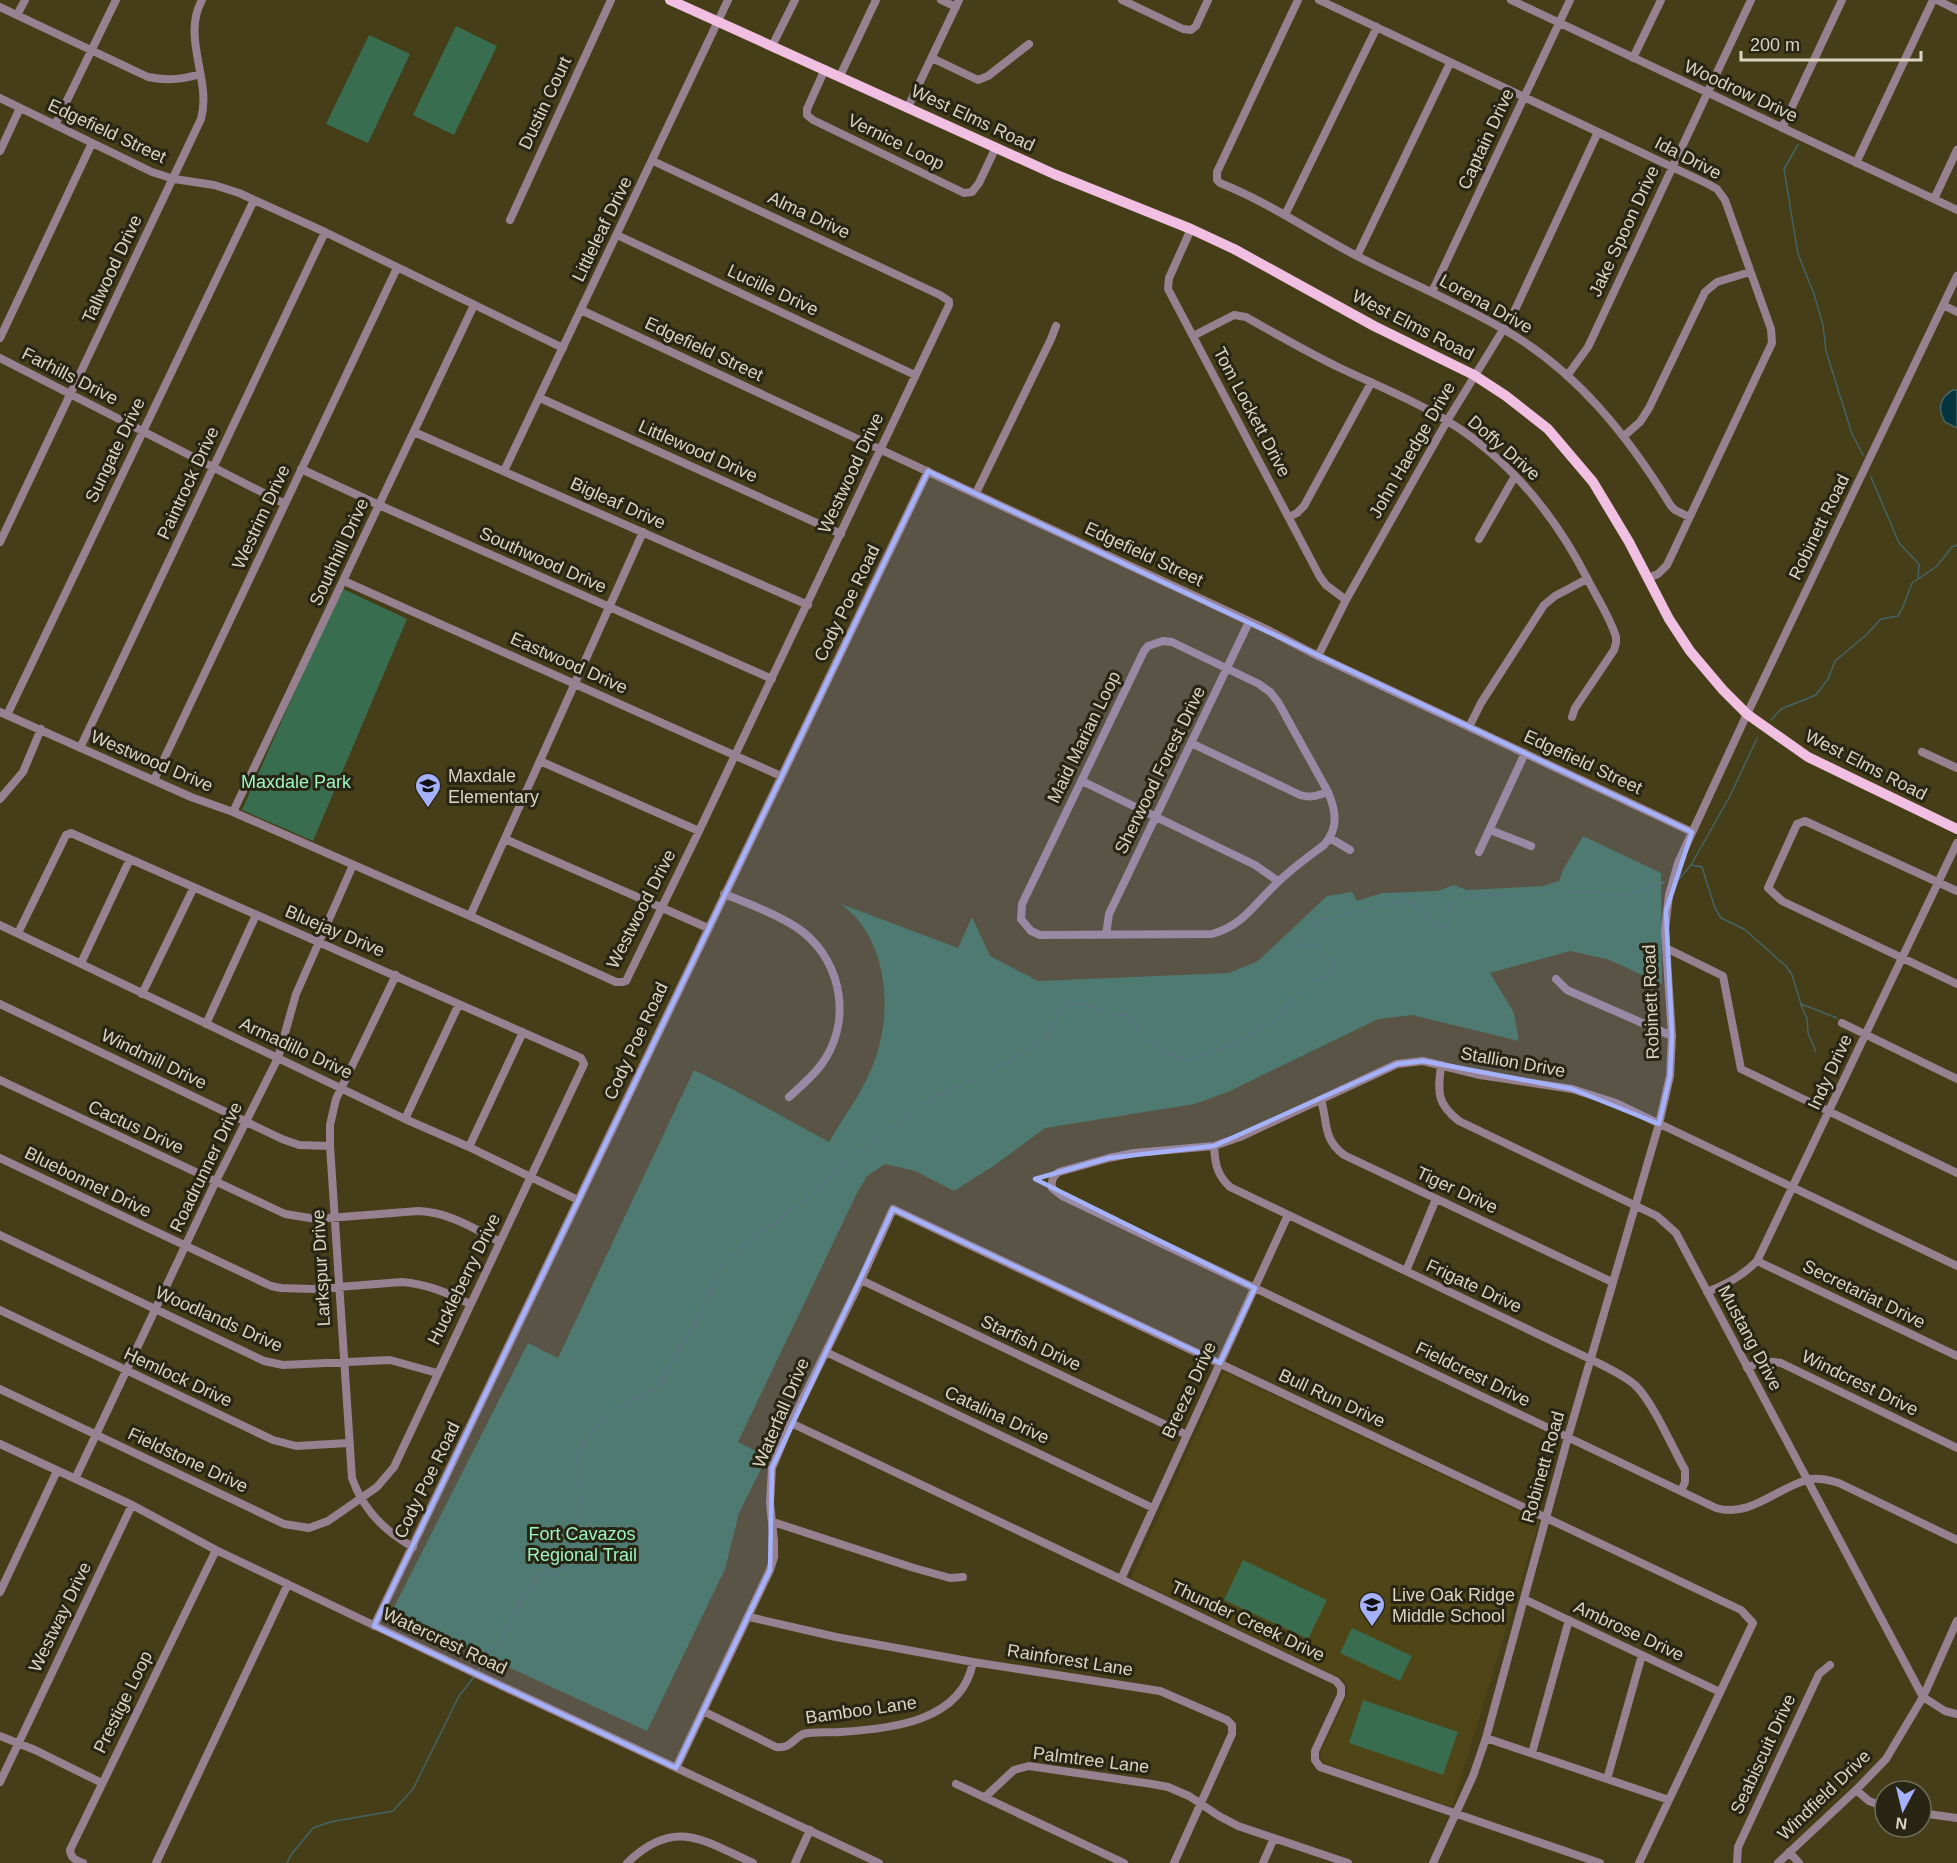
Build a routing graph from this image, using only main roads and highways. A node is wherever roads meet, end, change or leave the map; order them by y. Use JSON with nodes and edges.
{"nodes":[{"id":1,"x":670,"y":0,"type":"edge"},
{"id":2,"x":1957,"y":829,"type":"edge"}],
"edges":[{"from":1,"to":2,"type":"main road","name":"West Elms Road"}]}
